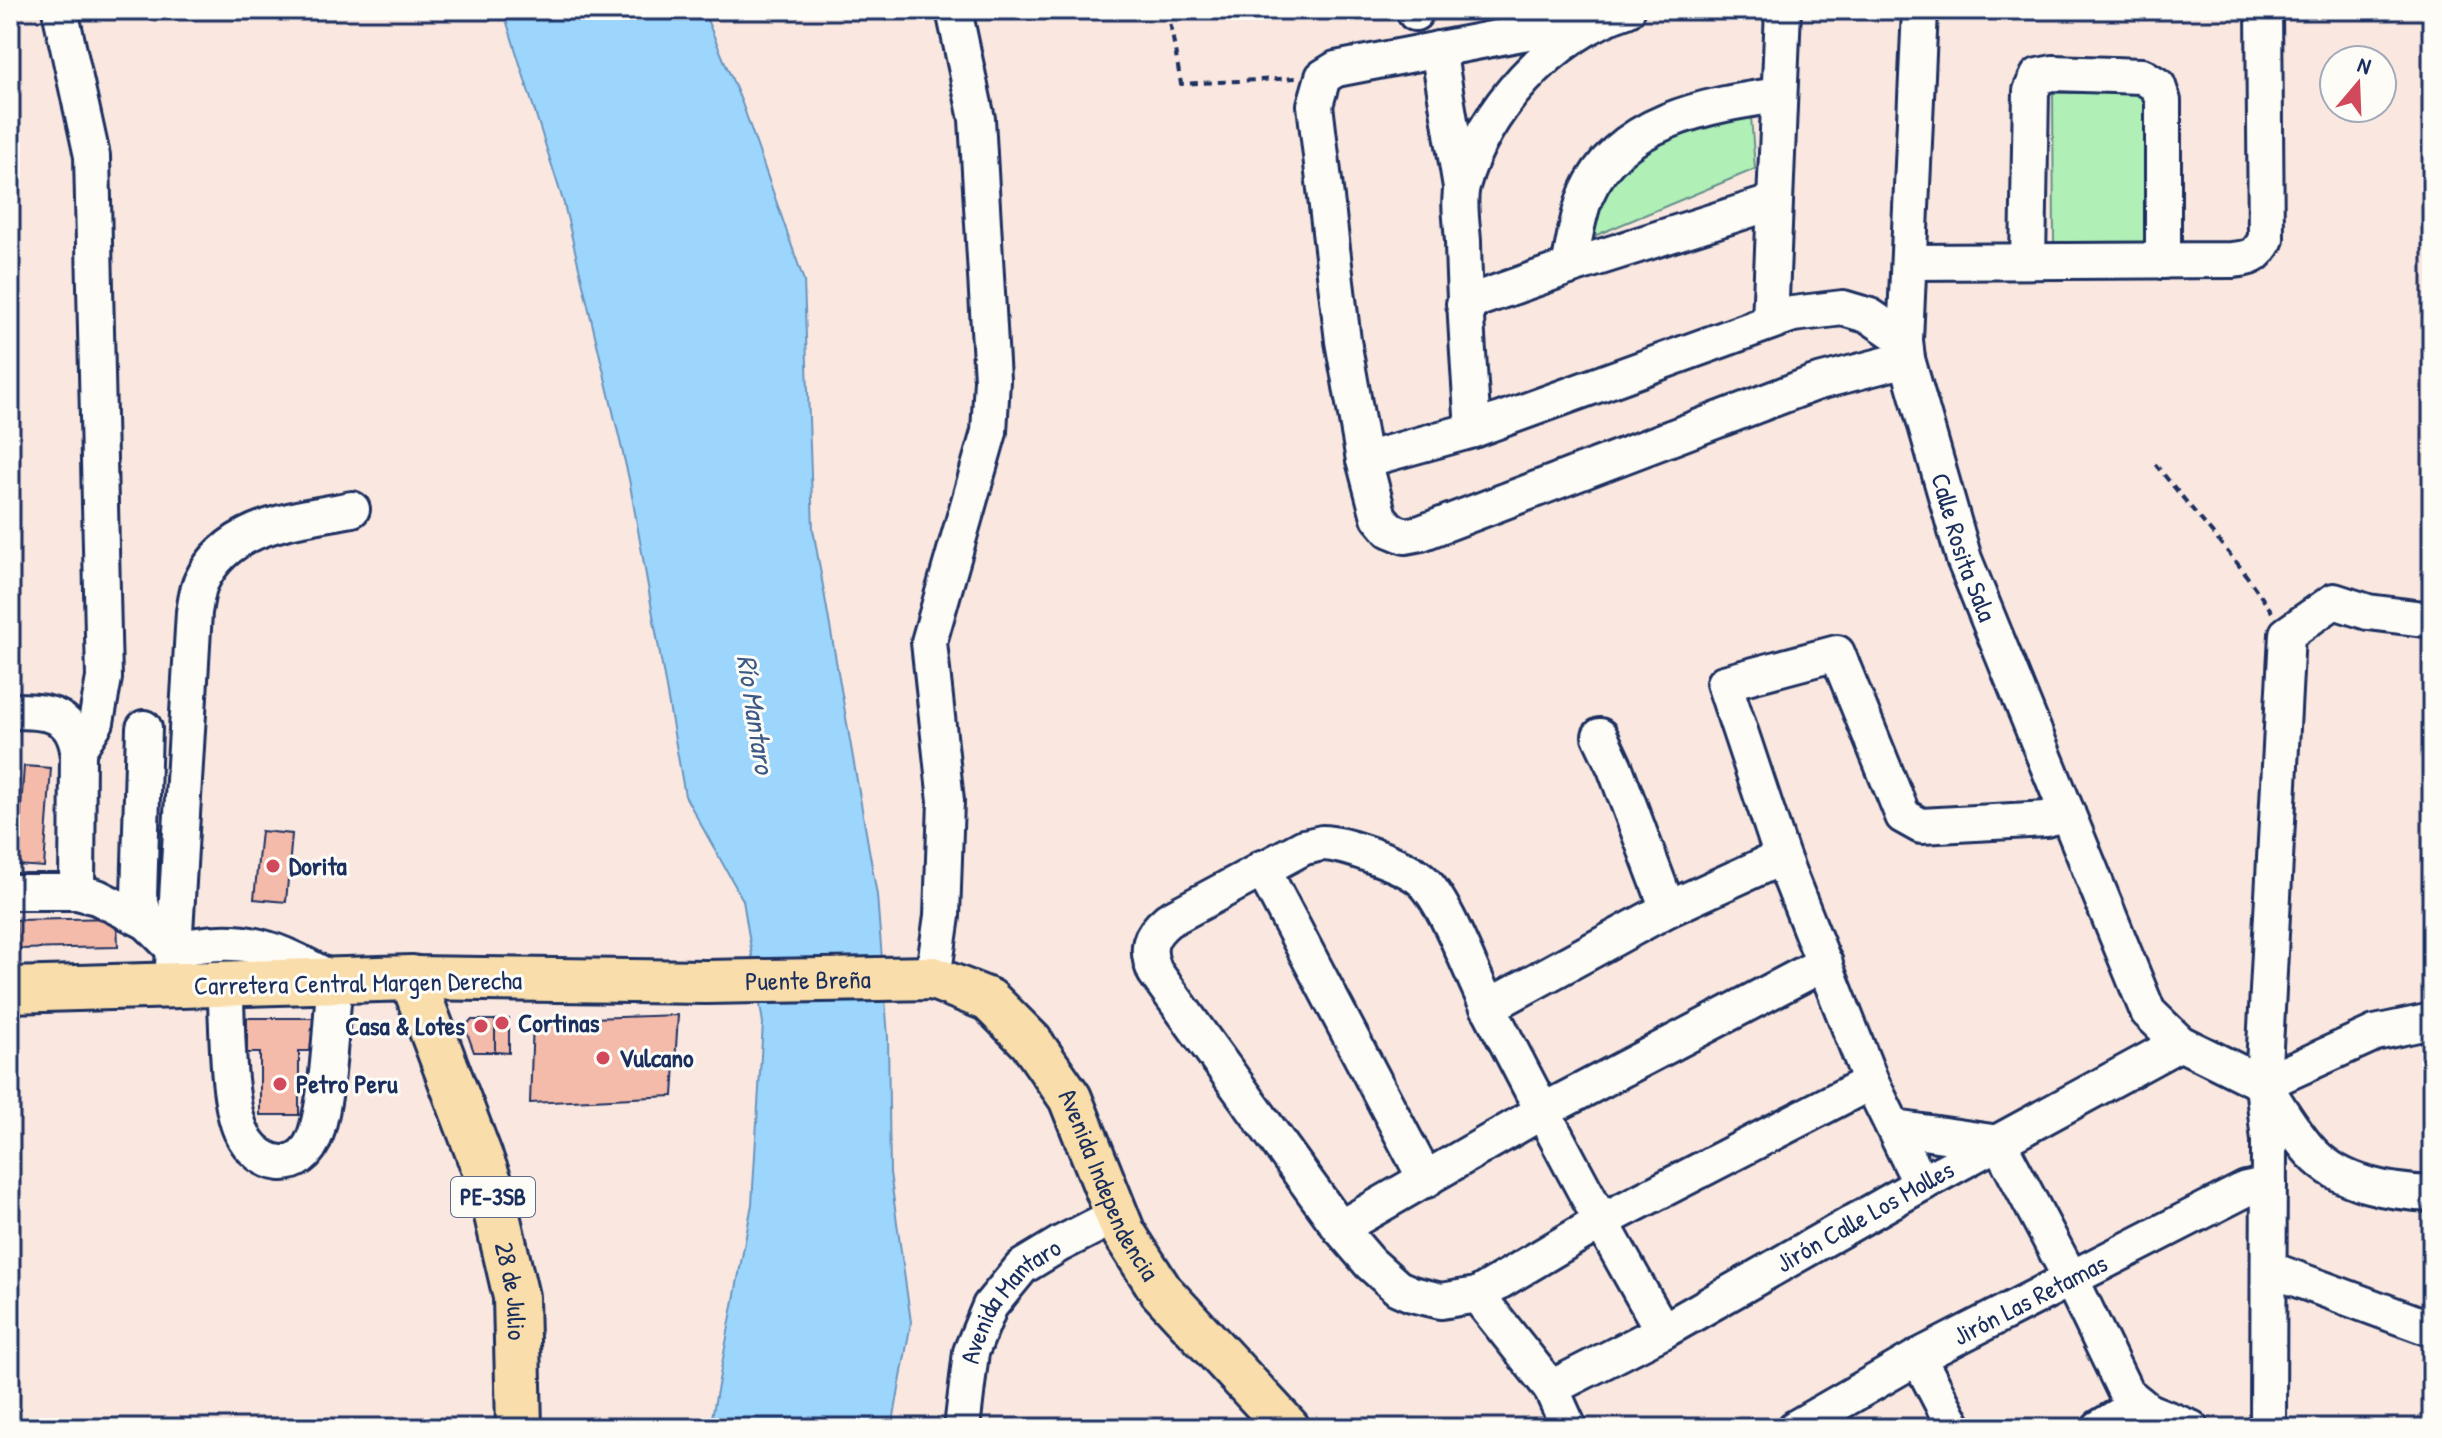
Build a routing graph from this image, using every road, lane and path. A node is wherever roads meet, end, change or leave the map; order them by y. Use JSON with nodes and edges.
{"nodes":[{"id":1,"x":60,"y":10,"type":"edge"},
{"id":2,"x":954,"y":10,"type":"edge"},
{"id":3,"x":1168,"y":10,"type":"edge"},
{"id":4,"x":1783,"y":10,"type":"edge"},
{"id":5,"x":1920,"y":10,"type":"edge"},
{"id":6,"x":2264,"y":10,"type":"edge"},
{"id":7,"x":1613,"y":14,"type":"edge"},
{"id":8,"x":1438,"y":49,"type":"junction"},
{"id":9,"x":1323,"y":77,"type":"junction"},
{"id":10,"x":1779,"y":95,"type":"junction"},
{"id":11,"x":1461,"y":188,"type":"junction"},
{"id":12,"x":1774,"y":202,"type":"junction"},
{"id":13,"x":2028,"y":261,"type":"junction"},
{"id":14,"x":2163,"y":261,"type":"junction"},
{"id":15,"x":1909,"y":262,"type":"junction"},
{"id":16,"x":1569,"y":267,"type":"junction"},
{"id":17,"x":1464,"y":304,"type":"junction"},
{"id":18,"x":1770,"y":322,"type":"junction"},
{"id":19,"x":1906,"y":350,"type":"junction"},
{"id":20,"x":1473,"y":430,"type":"junction"},
{"id":21,"x":1364,"y":460,"type":"junction"},
{"id":22,"x":2155,"y":464,"type":"dead end"},
{"id":23,"x":352,"y":509,"type":"dead end"},
{"id":24,"x":2432,"y":620,"type":"edge"},
{"id":25,"x":2287,"y":634,"type":"junction"},
{"id":26,"x":10,"y":711,"type":"edge"},
{"id":27,"x":144,"y":728,"type":"dead end"},
{"id":28,"x":1600,"y":736,"type":"dead end"},
{"id":29,"x":78,"y":750,"type":"junction"},
{"id":30,"x":2067,"y":812,"type":"junction"},
{"id":31,"x":1782,"y":857,"type":"junction"},
{"id":32,"x":1262,"y":868,"type":"junction"},
{"id":33,"x":10,"y":892,"type":"edge"},
{"id":34,"x":77,"y":892,"type":"junction"},
{"id":35,"x":1668,"y":909,"type":"junction"},
{"id":36,"x":147,"y":922,"type":"junction"},
{"id":37,"x":1825,"y":963,"type":"junction"},
{"id":38,"x":173,"y":968,"type":"junction"},
{"id":39,"x":922,"y":977,"type":"junction"},
{"id":40,"x":412,"y":978,"type":"junction"},
{"id":41,"x":335,"y":981,"type":"junction"},
{"id":42,"x":706,"y":982,"type":"joint"},
{"id":43,"x":225,"y":985,"type":"junction"},
{"id":44,"x":10,"y":990,"type":"edge"},
{"id":45,"x":1488,"y":1007,"type":"junction"},
{"id":46,"x":2432,"y":1021,"type":"edge"},
{"id":47,"x":2180,"y":1043,"type":"junction"},
{"id":48,"x":1871,"y":1082,"type":"junction"},
{"id":49,"x":2263,"y":1084,"type":"junction"},
{"id":50,"x":1543,"y":1111,"type":"junction"},
{"id":51,"x":1895,"y":1128,"type":"junction"},
{"id":52,"x":1999,"y":1143,"type":"junction"},
{"id":53,"x":1426,"y":1180,"type":"junction"},
{"id":54,"x":1921,"y":1184,"type":"junction"},
{"id":55,"x":2269,"y":1184,"type":"junction"},
{"id":56,"x":2432,"y":1194,"type":"edge"},
{"id":57,"x":1117,"y":1215,"type":"junction"},
{"id":58,"x":1600,"y":1222,"type":"junction"},
{"id":59,"x":1340,"y":1228,"type":"junction"},
{"id":60,"x":2269,"y":1269,"type":"junction"},
{"id":61,"x":2071,"y":1279,"type":"junction"},
{"id":62,"x":1477,"y":1295,"type":"junction"},
{"id":63,"x":2432,"y":1329,"type":"edge"},
{"id":64,"x":1663,"y":1331,"type":"junction"},
{"id":65,"x":1918,"y":1357,"type":"junction"},
{"id":66,"x":1551,"y":1388,"type":"junction"},
{"id":67,"x":2139,"y":1404,"type":"junction"},
{"id":68,"x":519,"y":1428,"type":"edge"},
{"id":69,"x":962,"y":1428,"type":"edge"},
{"id":70,"x":1288,"y":1428,"type":"edge"},
{"id":71,"x":1569,"y":1428,"type":"edge"},
{"id":72,"x":1795,"y":1428,"type":"edge"},
{"id":73,"x":1955,"y":1428,"type":"edge"},
{"id":74,"x":2099,"y":1428,"type":"edge"},
{"id":75,"x":2191,"y":1428,"type":"edge"},
{"id":76,"x":2268,"y":1428,"type":"edge"}],
"edges":[{"from":1,"to":29,"type":"street"},
{"from":2,"to":39,"type":"street"},
{"from":3,"to":9,"type":"path"},
{"from":4,"to":10,"type":"street"},
{"from":5,"to":15,"type":"street","name":"Calle Rosita Sala"},
{"from":6,"to":14,"type":"street"},
{"from":7,"to":8,"type":"street"},
{"from":7,"to":11,"type":"street"},
{"from":8,"to":9,"type":"street"},
{"from":8,"to":11,"type":"street"},
{"from":9,"to":21,"type":"street"},
{"from":10,"to":12,"type":"street"},
{"from":10,"to":16,"type":"street"},
{"from":11,"to":17,"type":"street"},
{"from":12,"to":16,"type":"street"},
{"from":12,"to":18,"type":"street"},
{"from":13,"to":14,"type":"street"},
{"from":13,"to":14,"type":"street"},
{"from":13,"to":15,"type":"street"},
{"from":15,"to":19,"type":"street","name":"Calle Rosita Sala"},
{"from":16,"to":17,"type":"street"},
{"from":17,"to":20,"type":"street"},
{"from":18,"to":19,"type":"street"},
{"from":18,"to":20,"type":"street"},
{"from":19,"to":21,"type":"street"},
{"from":19,"to":30,"type":"street","name":"Calle Rosita Sala"},
{"from":20,"to":21,"type":"street"},
{"from":22,"to":25,"type":"path"},
{"from":23,"to":38,"type":"street"},
{"from":24,"to":25,"type":"street"},
{"from":25,"to":49,"type":"street"},
{"from":26,"to":29,"type":"street"},
{"from":27,"to":36,"type":"street"},
{"from":28,"to":35,"type":"street"},
{"from":29,"to":34,"type":"street"},
{"from":30,"to":31,"type":"street"},
{"from":30,"to":47,"type":"street","name":"Calle Rosita Sala"},
{"from":31,"to":35,"type":"street"},
{"from":31,"to":37,"type":"street"},
{"from":32,"to":45,"type":"street"},
{"from":32,"to":53,"type":"street"},
{"from":32,"to":59,"type":"street"},
{"from":33,"to":34,"type":"street"},
{"from":34,"to":36,"type":"street"},
{"from":35,"to":45,"type":"street"},
{"from":36,"to":38,"type":"street"},
{"from":37,"to":48,"type":"street"},
{"from":37,"to":50,"type":"street"},
{"from":38,"to":41,"type":"street"},
{"from":38,"to":43,"type":"highway","name":"Carretera Central Margen Derecha"},
{"from":38,"to":44,"type":"highway","name":"Carretera Central Margen Derecha"},
{"from":39,"to":42,"type":"main road","name":"Puente Breña"},
{"from":39,"to":57,"type":"main road","name":"Avenida Independencia"},
{"from":40,"to":41,"type":"highway","name":"Carretera Central Margen Derecha"},
{"from":40,"to":42,"type":"main road","name":"Carretera Central Margen Derecha"},
{"from":40,"to":68,"type":"highway","name":"28 de Julio","number":"PE-3SB"},
{"from":41,"to":43,"type":"highway","name":"Carretera Central Margen Derecha"},
{"from":41,"to":43,"type":"street"},
{"from":45,"to":50,"type":"street"},
{"from":46,"to":49,"type":"street"},
{"from":47,"to":49,"type":"street","name":"Calle Rosita Sala"},
{"from":47,"to":52,"type":"street","name":"Jirón Calle Los Molles"},
{"from":48,"to":51,"type":"street"},
{"from":48,"to":58,"type":"street"},
{"from":49,"to":55,"type":"street"},
{"from":49,"to":56,"type":"street"},
{"from":50,"to":53,"type":"street"},
{"from":50,"to":58,"type":"street"},
{"from":51,"to":52,"type":"street"},
{"from":51,"to":54,"type":"street"},
{"from":52,"to":54,"type":"street","name":"Jirón Calle Los Molles"},
{"from":52,"to":61,"type":"street"},
{"from":53,"to":59,"type":"street"},
{"from":54,"to":64,"type":"street","name":"Jirón Calle Los Molles"},
{"from":55,"to":60,"type":"street"},
{"from":55,"to":61,"type":"street","name":"Jirón Las Retamas"},
{"from":57,"to":69,"type":"street","name":"Avenida Mantaro"},
{"from":57,"to":70,"type":"main road","name":"Avenida Independencia"},
{"from":58,"to":62,"type":"street"},
{"from":58,"to":64,"type":"street"},
{"from":59,"to":62,"type":"street"},
{"from":60,"to":63,"type":"street"},
{"from":60,"to":76,"type":"street"},
{"from":61,"to":65,"type":"street","name":"Jirón Las Retamas"},
{"from":61,"to":67,"type":"street"},
{"from":62,"to":66,"type":"street"},
{"from":64,"to":66,"type":"street","name":"Jirón Calle Los Molles"},
{"from":65,"to":72,"type":"street","name":"Jirón Las Retamas"},
{"from":65,"to":73,"type":"street"},
{"from":66,"to":71,"type":"street"},
{"from":67,"to":74,"type":"street"},
{"from":67,"to":75,"type":"street"}]}
